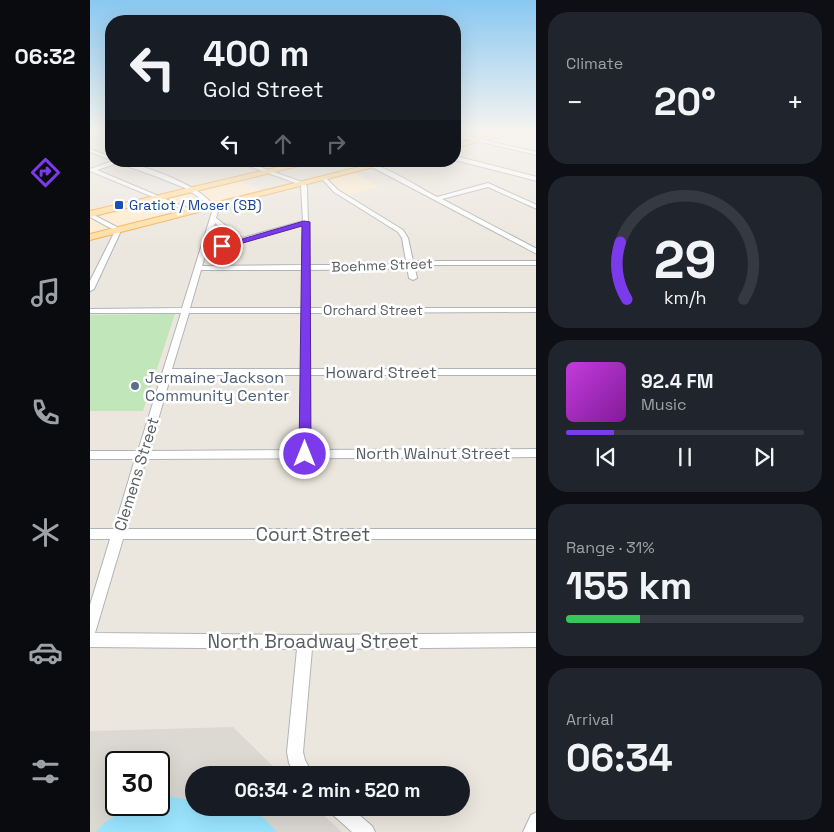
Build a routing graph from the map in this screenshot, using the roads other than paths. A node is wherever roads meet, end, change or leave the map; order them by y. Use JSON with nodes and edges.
{"nodes":[{"id":1,"x":91,"y":170,"type":"edge"},
{"id":2,"x":141,"y":170,"type":"edge"},
{"id":3,"x":262,"y":170,"type":"edge"},
{"id":4,"x":277,"y":170,"type":"edge"},
{"id":5,"x":358,"y":170,"type":"edge"},
{"id":6,"x":381,"y":170,"type":"edge"},
{"id":7,"x":501,"y":170,"type":"edge"},
{"id":8,"x":268,"y":172,"type":"junction"},
{"id":9,"x":325,"y":178,"type":"junction"},
{"id":10,"x":536,"y":179,"type":"edge"},
{"id":11,"x":303,"y":184,"type":"junction"},
{"id":12,"x":193,"y":190,"type":"junction"},
{"id":13,"x":158,"y":198,"type":"junction"},
{"id":14,"x":436,"y":199,"type":"junction"},
{"id":15,"x":213,"y":206,"type":"junction"},
{"id":16,"x":536,"y":207,"type":"edge"},
{"id":17,"x":191,"y":211,"type":"junction"},
{"id":18,"x":90,"y":214,"type":"edge"},
{"id":19,"x":213,"y":218,"type":"junction"},
{"id":20,"x":306,"y":222,"type":"junction"},
{"id":21,"x":117,"y":230,"type":"junction"},
{"id":22,"x":90,"y":237,"type":"edge"},
{"id":23,"x":241,"y":241,"type":"junction"},
{"id":24,"x":203,"y":251,"type":"junction"},
{"id":25,"x":536,"y":252,"type":"edge"},
{"id":26,"x":410,"y":263,"type":"junction"},
{"id":27,"x":536,"y":263,"type":"edge"},
{"id":28,"x":305,"y":267,"type":"junction"},
{"id":29,"x":198,"y":268,"type":"junction"},
{"id":30,"x":413,"y":278,"type":"dead end"},
{"id":31,"x":90,"y":289,"type":"edge"},
{"id":32,"x":306,"y":310,"type":"junction"},
{"id":33,"x":536,"y":310,"type":"edge"},
{"id":34,"x":90,"y":311,"type":"edge"},
{"id":35,"x":184,"y":311,"type":"junction"},
{"id":36,"x":166,"y":372,"type":"junction"},
{"id":37,"x":304,"y":372,"type":"junction"},
{"id":38,"x":536,"y":372,"type":"edge"},
{"id":39,"x":536,"y":453,"type":"edge"},
{"id":40,"x":142,"y":454,"type":"junction"},
{"id":41,"x":305,"y":454,"type":"junction"},
{"id":42,"x":90,"y":455,"type":"edge"},
{"id":43,"x":90,"y":534,"type":"edge"},
{"id":44,"x":118,"y":534,"type":"junction"},
{"id":45,"x":536,"y":534,"type":"edge"},
{"id":46,"x":90,"y":628,"type":"edge"},
{"id":47,"x":90,"y":640,"type":"edge"},
{"id":48,"x":536,"y":640,"type":"edge"},
{"id":49,"x":305,"y":642,"type":"junction"},
{"id":50,"x":301,"y":766,"type":"edge"},
{"id":51,"x":347,"y":816,"type":"edge"},
{"id":52,"x":536,"y":821,"type":"edge"},
{"id":53,"x":366,"y":832,"type":"edge"},
{"id":54,"x":532,"y":832,"type":"edge"}],
"edges":[{"from":1,"to":13,"type":"street"},
{"from":2,"to":12,"type":"street"},
{"from":3,"to":8,"type":"street"},
{"from":4,"to":8,"type":"main road"},
{"from":5,"to":9,"type":"main road"},
{"from":6,"to":14,"type":"street"},
{"from":7,"to":10,"type":"street"},
{"from":8,"to":11,"type":"street"},
{"from":8,"to":12,"type":"main road"},
{"from":9,"to":11,"type":"main road"},
{"from":9,"to":26,"type":"street"},
{"from":11,"to":15,"type":"main road"},
{"from":11,"to":20,"type":"street"},
{"from":12,"to":13,"type":"main road"},
{"from":12,"to":15,"type":"street"},
{"from":13,"to":17,"type":"street"},
{"from":13,"to":18,"type":"main road"},
{"from":14,"to":16,"type":"street"},
{"from":14,"to":25,"type":"street"},
{"from":15,"to":17,"type":"main road"},
{"from":15,"to":19,"type":"street","name":"Clemens Street"},
{"from":17,"to":21,"type":"main road"},
{"from":18,"to":21,"type":"street"},
{"from":19,"to":23,"type":"street"},
{"from":19,"to":24,"type":"street","name":"Clemens Street"},
{"from":20,"to":23,"type":"street"},
{"from":20,"to":28,"type":"street"},
{"from":21,"to":22,"type":"main road"},
{"from":21,"to":31,"type":"street"},
{"from":23,"to":24,"type":"street"},
{"from":24,"to":29,"type":"street","name":"Clemens Street"},
{"from":26,"to":27,"type":"street","name":"Boehme Street"},
{"from":26,"to":28,"type":"street","name":"Boehme Street"},
{"from":26,"to":30,"type":"street"},
{"from":28,"to":29,"type":"street","name":"Boehme Street"},
{"from":28,"to":32,"type":"street"},
{"from":29,"to":35,"type":"street","name":"Clemens Street"},
{"from":32,"to":33,"type":"street","name":"Orchard Street"},
{"from":32,"to":35,"type":"street","name":"Orchard Street"},
{"from":32,"to":37,"type":"street"},
{"from":34,"to":35,"type":"street","name":"Orchard Street"},
{"from":35,"to":36,"type":"street","name":"Clemens Street"},
{"from":36,"to":37,"type":"street","name":"Howard Street"},
{"from":36,"to":40,"type":"street","name":"Clemens Street"},
{"from":37,"to":38,"type":"street","name":"Howard Street"},
{"from":37,"to":41,"type":"street"},
{"from":39,"to":41,"type":"street","name":"North Walnut Street"},
{"from":40,"to":41,"type":"street","name":"North Walnut Street"},
{"from":40,"to":42,"type":"street","name":"North Walnut Street"},
{"from":40,"to":44,"type":"street","name":"Clemens Street"},
{"from":43,"to":44,"type":"street","name":"Court Street"},
{"from":44,"to":45,"type":"street","name":"Court Street"},
{"from":44,"to":46,"type":"street","name":"Clemens Street"},
{"from":47,"to":49,"type":"street","name":"North Broadway Street"},
{"from":48,"to":49,"type":"street","name":"North Broadway Street"},
{"from":49,"to":50,"type":"street"},
{"from":51,"to":53,"type":"street"},
{"from":52,"to":54,"type":"street"}]}
